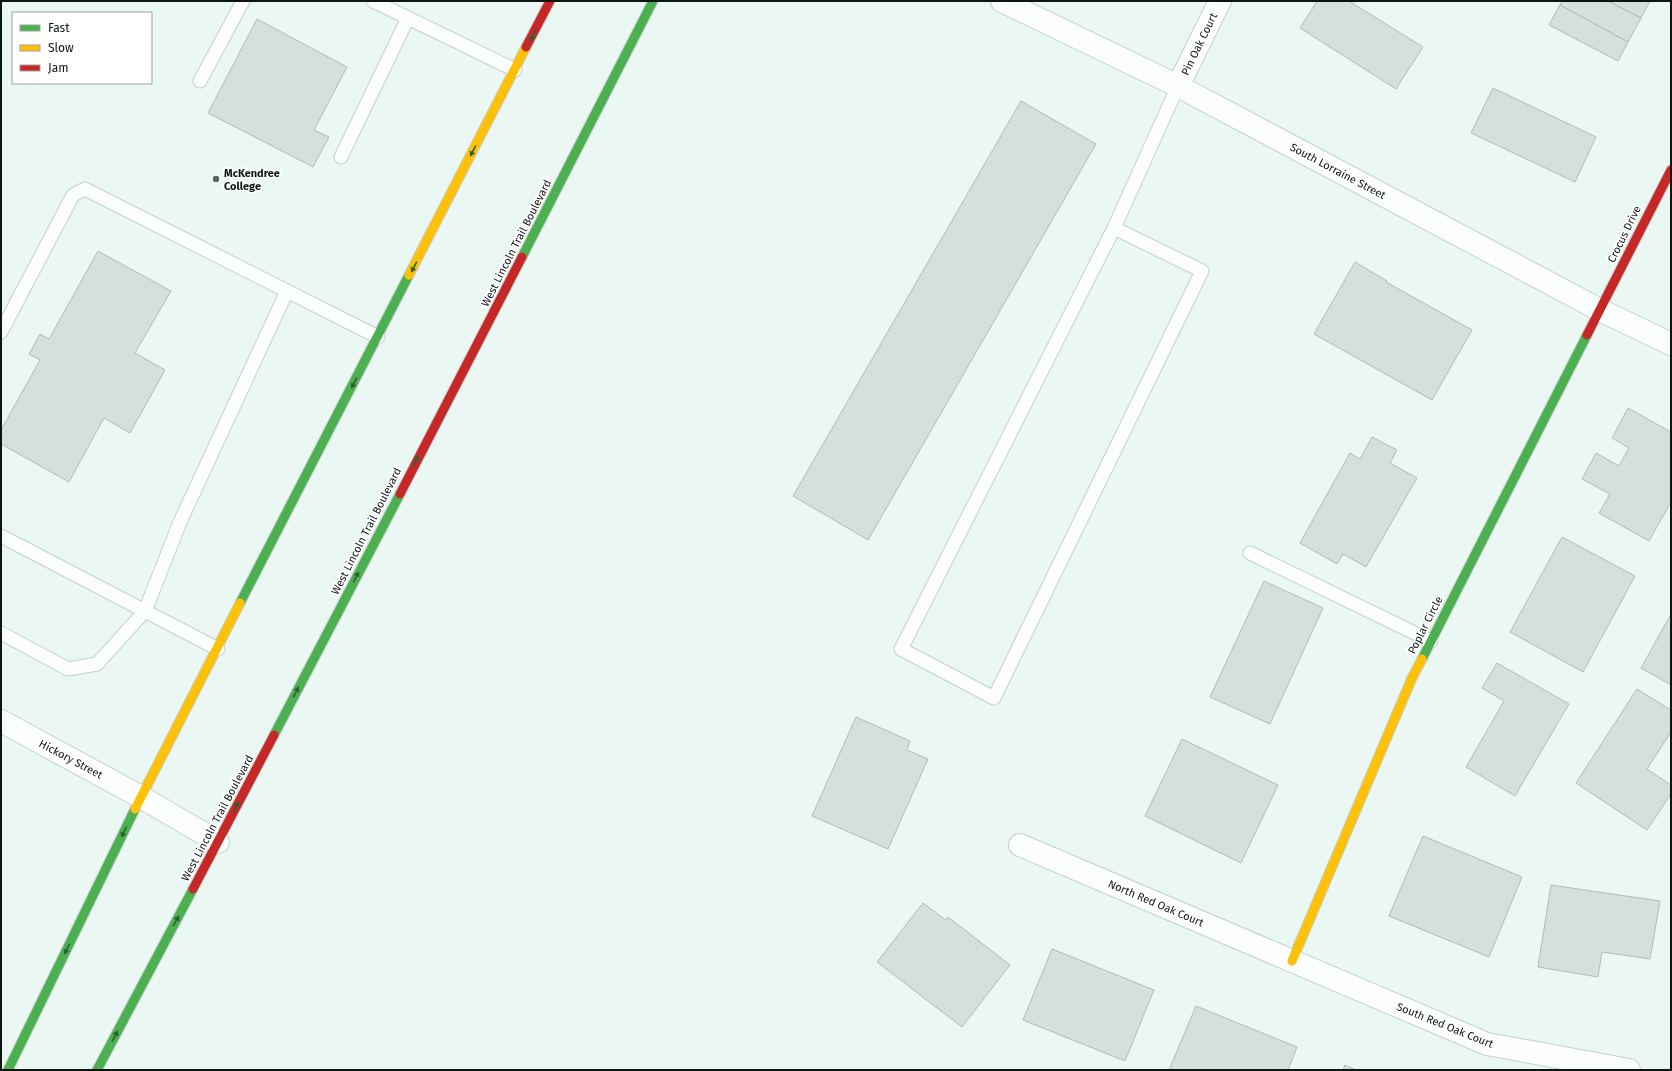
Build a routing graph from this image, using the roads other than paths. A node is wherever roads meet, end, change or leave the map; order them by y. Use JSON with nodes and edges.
{"nodes":[{"id":1,"x":243,"y":1,"type":"edge"},
{"id":2,"x":373,"y":1,"type":"edge"},
{"id":3,"x":550,"y":1,"type":"edge"},
{"id":4,"x":653,"y":1,"type":"edge"},
{"id":5,"x":1002,"y":1,"type":"edge"},
{"id":6,"x":1220,"y":1,"type":"edge"},
{"id":7,"x":408,"y":18,"type":"junction"},
{"id":8,"x":515,"y":70,"type":"junction"},
{"id":9,"x":200,"y":81,"type":"dead end"},
{"id":10,"x":1178,"y":86,"type":"junction"},
{"id":11,"x":341,"y":157,"type":"dead end"},
{"id":12,"x":1671,"y":170,"type":"edge"},
{"id":13,"x":1114,"y":228,"type":"junction"},
{"id":14,"x":287,"y":291,"type":"junction"},
{"id":15,"x":1600,"y":310,"type":"junction"},
{"id":16,"x":1,"y":332,"type":"edge"},
{"id":17,"x":378,"y":337,"type":"junction"},
{"id":18,"x":1671,"y":344,"type":"edge"},
{"id":19,"x":1,"y":536,"type":"edge"},
{"id":20,"x":1250,"y":553,"type":"dead end"},
{"id":21,"x":145,"y":612,"type":"junction"},
{"id":22,"x":1,"y":633,"type":"edge"},
{"id":23,"x":1431,"y":641,"type":"junction"},
{"id":24,"x":218,"y":649,"type":"junction"},
{"id":25,"x":1,"y":722,"type":"edge"},
{"id":26,"x":141,"y":797,"type":"junction"},
{"id":27,"x":218,"y":842,"type":"junction"},
{"id":28,"x":1020,"y":845,"type":"dead end"},
{"id":29,"x":1292,"y":961,"type":"junction"},
{"id":30,"x":8,"y":1070,"type":"edge"},
{"id":31,"x":97,"y":1070,"type":"edge"},
{"id":32,"x":1629,"y":1070,"type":"edge"}],
"edges":[{"from":1,"to":9,"type":"lane"},
{"from":2,"to":7,"type":"lane"},
{"from":3,"to":8,"type":"main road","one_way":true},
{"from":27,"to":4,"type":"main road","name":"West Lincoln Trail Boulevard","one_way":true},
{"from":5,"to":10,"type":"street","name":"South Lorraine Street"},
{"from":6,"to":10,"type":"street","name":"Pin Oak Court"},
{"from":7,"to":8,"type":"lane"},
{"from":7,"to":11,"type":"lane"},
{"from":8,"to":17,"type":"main road","one_way":true},
{"from":10,"to":13,"type":"lane"},
{"from":10,"to":15,"type":"street","name":"South Lorraine Street"},
{"from":12,"to":15,"type":"main road","name":"Crocus Drive"},
{"from":13,"to":13,"type":"lane"},
{"from":14,"to":16,"type":"lane"},
{"from":14,"to":17,"type":"lane"},
{"from":14,"to":21,"type":"lane"},
{"from":15,"to":18,"type":"street","name":"South Lorraine Street"},
{"from":15,"to":23,"type":"main road","name":"Poplar Circle"},
{"from":17,"to":24,"type":"main road","one_way":true},
{"from":19,"to":21,"type":"lane"},
{"from":20,"to":23,"type":"lane"},
{"from":21,"to":22,"type":"lane"},
{"from":21,"to":24,"type":"lane"},
{"from":23,"to":29,"type":"main road","name":"Poplar Circle"},
{"from":24,"to":26,"type":"main road"},
{"from":25,"to":26,"type":"street","name":"Hickory Street"},
{"from":26,"to":27,"type":"street","name":"Hickory Street"},
{"from":26,"to":30,"type":"main road","one_way":true},
{"from":31,"to":27,"type":"main road","name":"West Lincoln Trail Boulevard","one_way":true},
{"from":28,"to":29,"type":"street","name":"North Red Oak Court"},
{"from":29,"to":32,"type":"street","name":"South Red Oak Court"}]}
